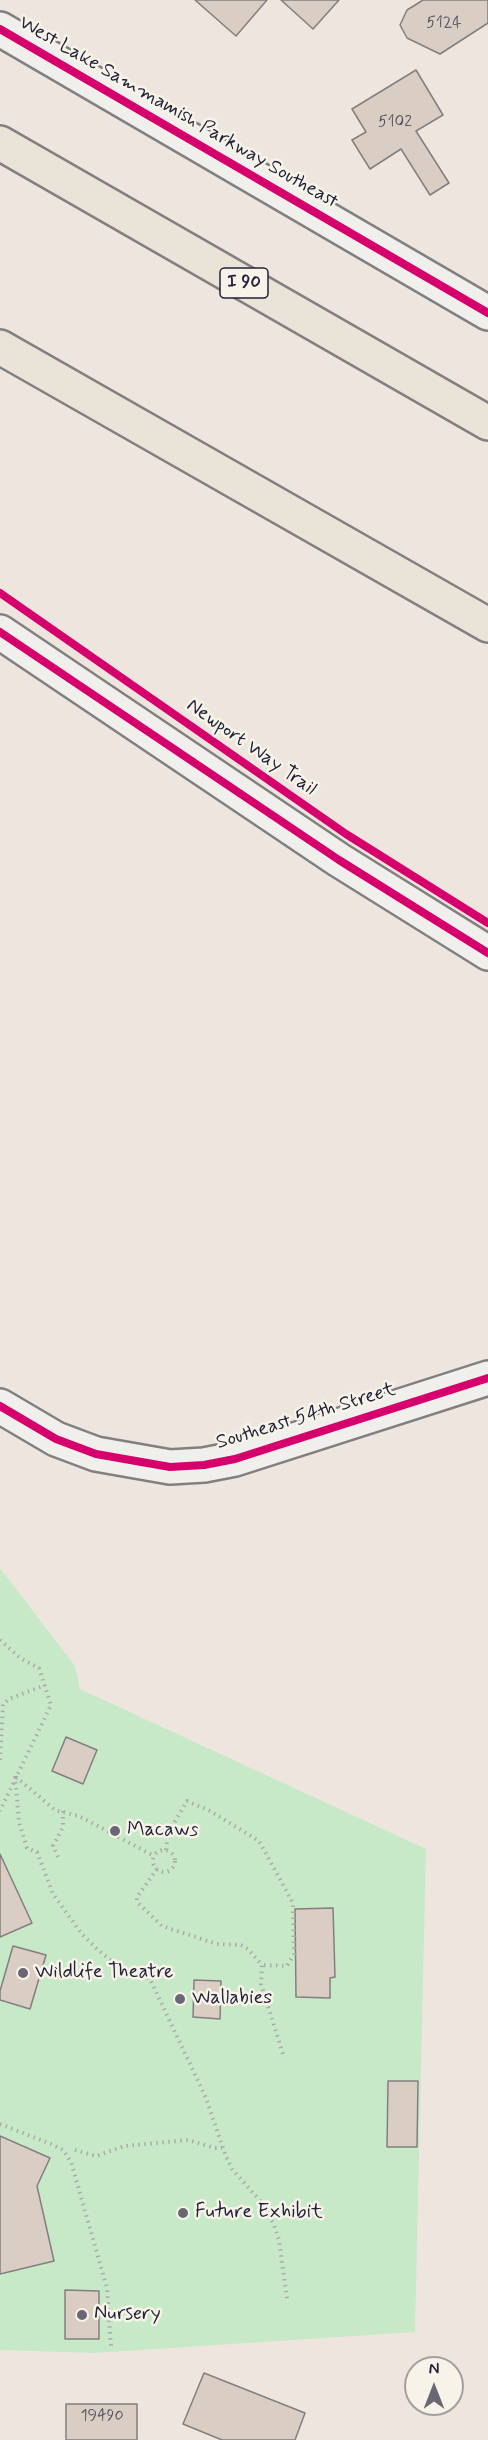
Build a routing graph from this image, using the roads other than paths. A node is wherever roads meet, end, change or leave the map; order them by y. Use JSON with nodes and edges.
{"nodes":[{"id":1,"x":0,"y":30,"type":"edge"},
{"id":2,"x":0,"y":143,"type":"edge"},
{"id":3,"x":488,"y":313,"type":"edge"},
{"id":4,"x":0,"y":346,"type":"edge"},
{"id":5,"x":488,"y":423,"type":"edge"},
{"id":6,"x":488,"y":625,"type":"edge"},
{"id":7,"x":0,"y":632,"type":"edge"},
{"id":8,"x":488,"y":954,"type":"edge"},
{"id":9,"x":488,"y":1378,"type":"edge"},
{"id":10,"x":0,"y":1406,"type":"edge"}],
"edges":[{"from":1,"to":3,"type":"street","name":"West Lake Sammamish Parkway Southeast"},
{"from":2,"to":5,"type":"highway","number":"I 90"},
{"from":4,"to":6,"type":"highway"},
{"from":7,"to":8,"type":"street"},
{"from":9,"to":10,"type":"street","name":"Southeast 54th Street"}]}
